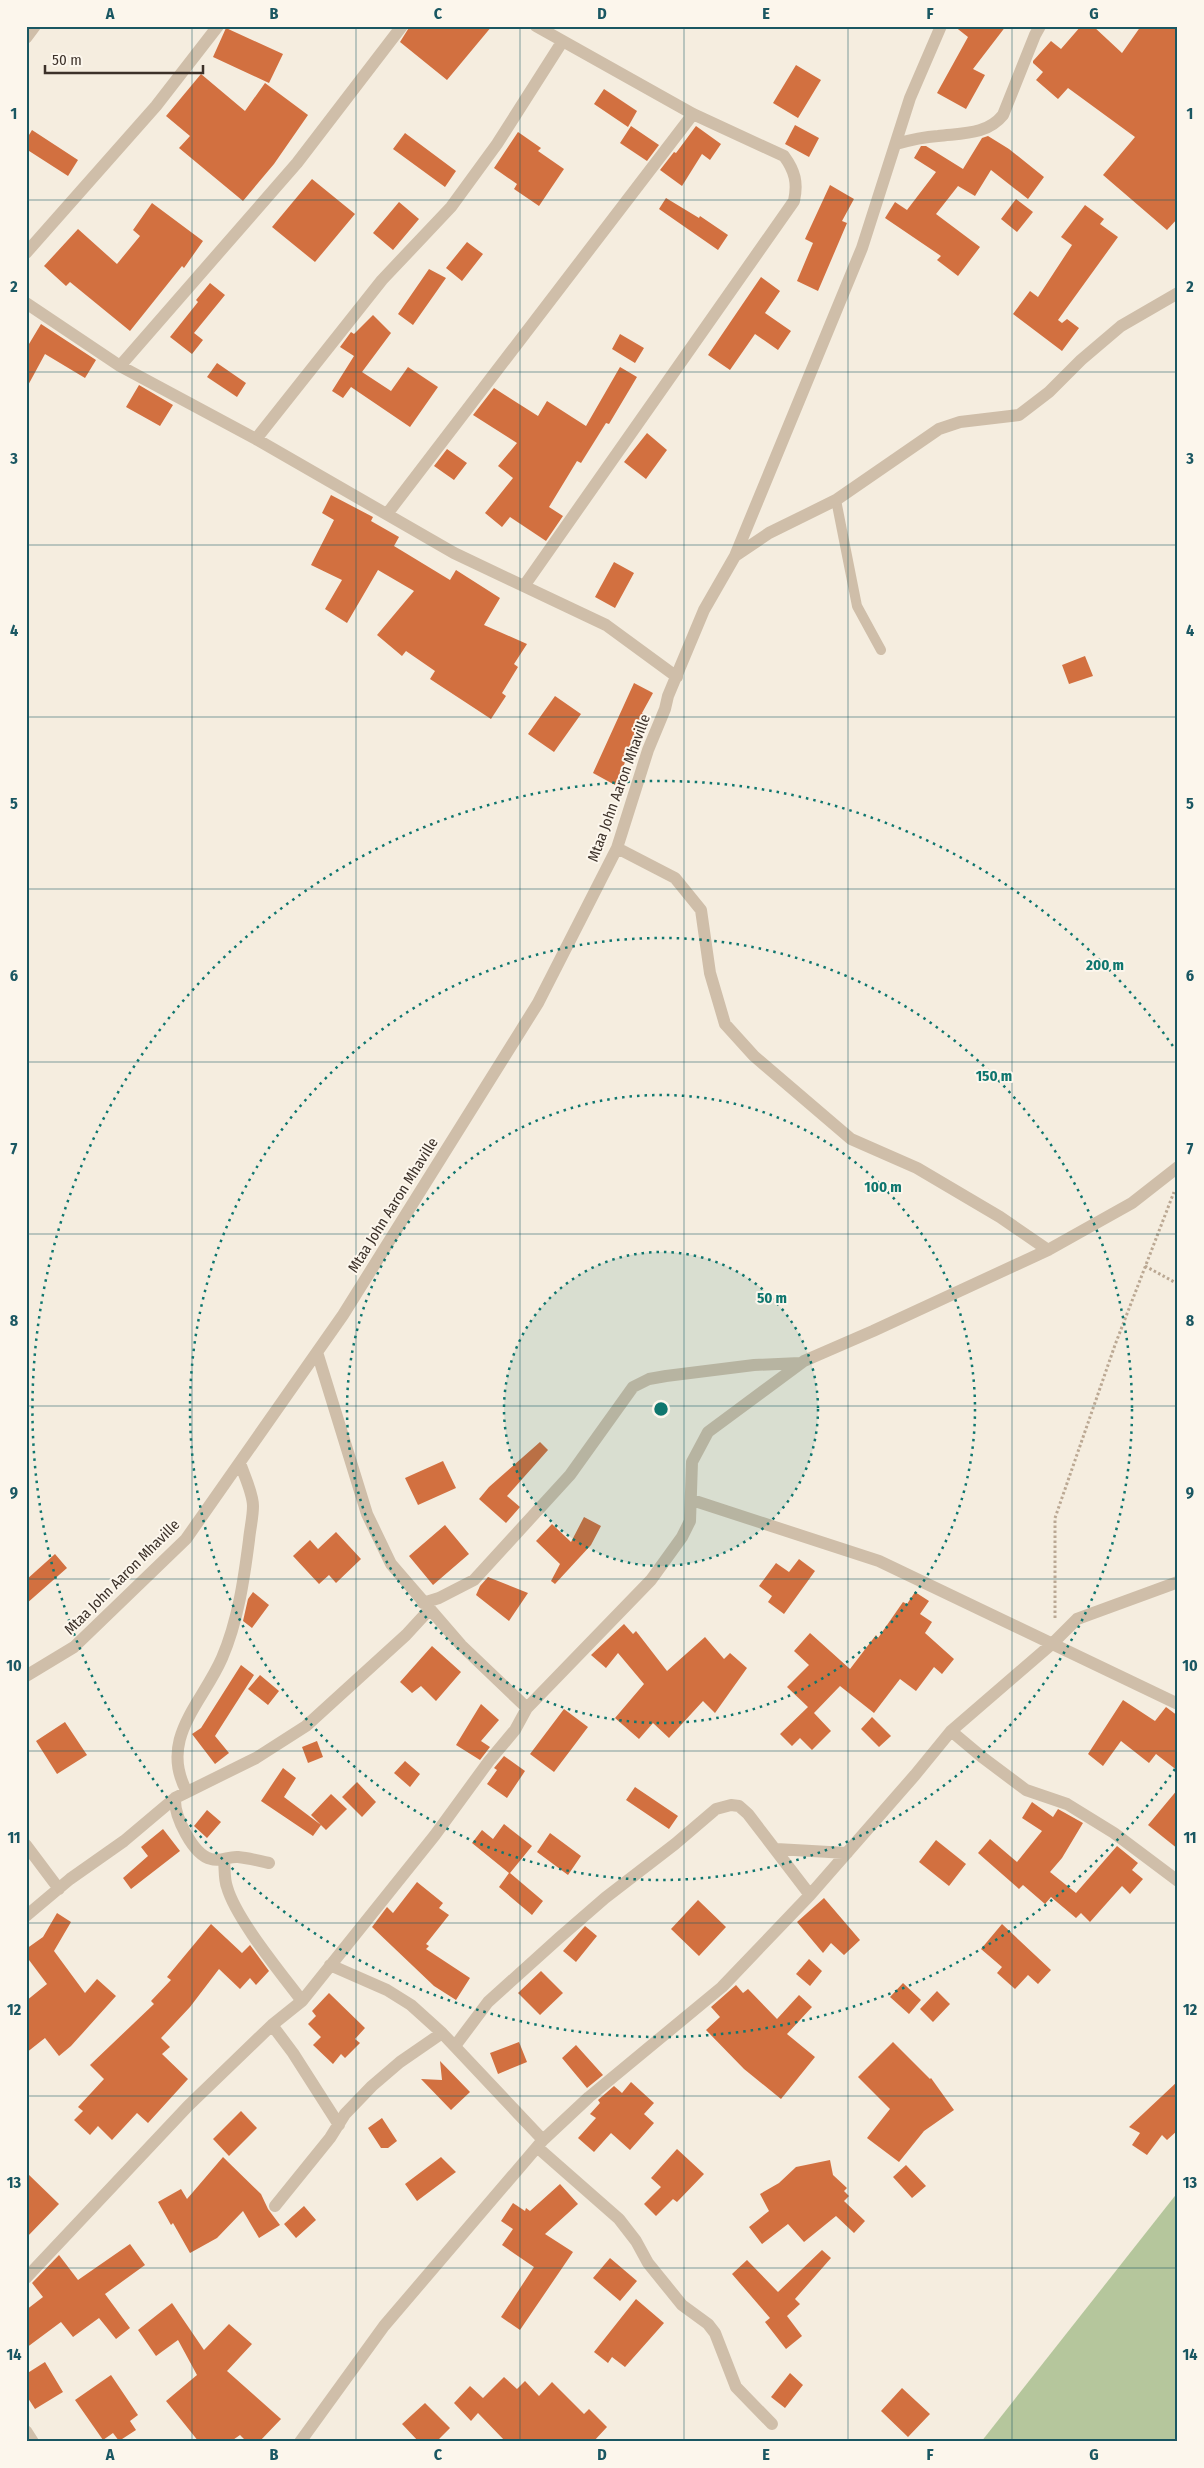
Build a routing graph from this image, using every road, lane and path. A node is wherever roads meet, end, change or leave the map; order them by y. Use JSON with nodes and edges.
{"nodes":[{"id":1,"x":35,"y":26,"type":"edge"},
{"id":2,"x":218,"y":26,"type":"edge"},
{"id":3,"x":402,"y":26,"type":"edge"},
{"id":4,"x":536,"y":26,"type":"edge"},
{"id":5,"x":941,"y":26,"type":"edge"},
{"id":6,"x":1040,"y":26,"type":"edge"},
{"id":7,"x":26,"y":38,"type":"edge"},
{"id":8,"x":562,"y":42,"type":"junction"},
{"id":9,"x":693,"y":114,"type":"junction"},
{"id":10,"x":896,"y":144,"type":"junction"},
{"id":11,"x":26,"y":253,"type":"edge"},
{"id":12,"x":1178,"y":293,"type":"edge"},
{"id":13,"x":26,"y":303,"type":"edge"},
{"id":14,"x":120,"y":366,"type":"junction"},
{"id":15,"x":256,"y":439,"type":"junction"},
{"id":16,"x":836,"y":500,"type":"junction"},
{"id":17,"x":387,"y":514,"type":"junction"},
{"id":18,"x":735,"y":556,"type":"junction"},
{"id":19,"x":524,"y":586,"type":"junction"},
{"id":20,"x":881,"y":650,"type":"dead end"},
{"id":21,"x":677,"y":677,"type":"junction"},
{"id":22,"x":617,"y":848,"type":"junction"},
{"id":23,"x":1178,"y":1166,"type":"edge"},
{"id":24,"x":1178,"y":1182,"type":"edge"},
{"id":25,"x":1048,"y":1250,"type":"junction"},
{"id":26,"x":1145,"y":1266,"type":"junction"},
{"id":27,"x":1178,"y":1284,"type":"edge"},
{"id":28,"x":317,"y":1352,"type":"junction"},
{"id":29,"x":801,"y":1363,"type":"junction"},
{"id":30,"x":240,"y":1463,"type":"junction"},
{"id":31,"x":692,"y":1500,"type":"junction"},
{"id":32,"x":1178,"y":1582,"type":"edge"},
{"id":33,"x":426,"y":1606,"type":"junction"},
{"id":34,"x":1054,"y":1643,"type":"junction"},
{"id":35,"x":26,"y":1676,"type":"edge"},
{"id":36,"x":1178,"y":1704,"type":"edge"},
{"id":37,"x":527,"y":1708,"type":"junction"},
{"id":38,"x":951,"y":1731,"type":"junction"},
{"id":39,"x":181,"y":1795,"type":"junction"},
{"id":40,"x":26,"y":1845,"type":"edge"},
{"id":41,"x":776,"y":1849,"type":"junction"},
{"id":42,"x":846,"y":1853,"type":"junction"},
{"id":43,"x":224,"y":1860,"type":"junction"},
{"id":44,"x":269,"y":1863,"type":"dead end"},
{"id":45,"x":1178,"y":1881,"type":"edge"},
{"id":46,"x":59,"y":1889,"type":"junction"},
{"id":47,"x":810,"y":1895,"type":"junction"},
{"id":48,"x":26,"y":1916,"type":"edge"},
{"id":49,"x":330,"y":1965,"type":"junction"},
{"id":50,"x":302,"y":2001,"type":"junction"},
{"id":51,"x":272,"y":2025,"type":"junction"},
{"id":52,"x":442,"y":2033,"type":"junction"},
{"id":53,"x":455,"y":2046,"type":"junction"},
{"id":54,"x":339,"y":2125,"type":"junction"},
{"id":55,"x":540,"y":2144,"type":"junction"},
{"id":56,"x":274,"y":2206,"type":"dead end"},
{"id":57,"x":26,"y":2278,"type":"edge"},
{"id":58,"x":772,"y":2424,"type":"dead end"},
{"id":59,"x":26,"y":2431,"type":"edge"},
{"id":60,"x":33,"y":2442,"type":"edge"},
{"id":61,"x":300,"y":2442,"type":"edge"}],
"edges":[{"from":1,"to":7,"type":"street"},
{"from":2,"to":11,"type":"street"},
{"from":3,"to":14,"type":"street"},
{"from":4,"to":8,"type":"street"},
{"from":5,"to":10,"type":"street","name":"Mtaa John Aaron Mhaville"},
{"from":6,"to":10,"type":"street"},
{"from":8,"to":9,"type":"street"},
{"from":8,"to":15,"type":"street"},
{"from":9,"to":17,"type":"street"},
{"from":9,"to":19,"type":"street"},
{"from":10,"to":18,"type":"street","name":"Mtaa John Aaron Mhaville"},
{"from":12,"to":16,"type":"street"},
{"from":13,"to":14,"type":"street"},
{"from":14,"to":15,"type":"street"},
{"from":15,"to":17,"type":"street"},
{"from":16,"to":18,"type":"street"},
{"from":16,"to":20,"type":"lane"},
{"from":17,"to":19,"type":"street"},
{"from":18,"to":21,"type":"street","name":"Mtaa John Aaron Mhaville"},
{"from":19,"to":21,"type":"street"},
{"from":21,"to":22,"type":"street","name":"Mtaa John Aaron Mhaville"},
{"from":22,"to":25,"type":"street"},
{"from":22,"to":28,"type":"street","name":"Mtaa John Aaron Mhaville"},
{"from":23,"to":25,"type":"street"},
{"from":24,"to":26,"type":"path"},
{"from":25,"to":29,"type":"street"},
{"from":26,"to":27,"type":"path"},
{"from":26,"to":34,"type":"path"},
{"from":28,"to":30,"type":"street","name":"Mtaa John Aaron Mhaville"},
{"from":28,"to":33,"type":"street"},
{"from":29,"to":31,"type":"street"},
{"from":29,"to":33,"type":"street"},
{"from":30,"to":35,"type":"street","name":"Mtaa John Aaron Mhaville"},
{"from":30,"to":39,"type":"street"},
{"from":31,"to":34,"type":"street"},
{"from":31,"to":37,"type":"street"},
{"from":32,"to":34,"type":"street"},
{"from":33,"to":37,"type":"street"},
{"from":33,"to":39,"type":"street"},
{"from":34,"to":36,"type":"street"},
{"from":34,"to":38,"type":"street"},
{"from":37,"to":49,"type":"street"},
{"from":38,"to":42,"type":"street"},
{"from":38,"to":45,"type":"street"},
{"from":39,"to":43,"type":"street"},
{"from":39,"to":46,"type":"street"},
{"from":40,"to":46,"type":"street"},
{"from":41,"to":42,"type":"street"},
{"from":41,"to":47,"type":"street"},
{"from":41,"to":53,"type":"street"},
{"from":42,"to":47,"type":"street"},
{"from":43,"to":44,"type":"street"},
{"from":43,"to":50,"type":"street"},
{"from":46,"to":48,"type":"street"},
{"from":47,"to":55,"type":"street"},
{"from":49,"to":50,"type":"street"},
{"from":49,"to":52,"type":"street"},
{"from":50,"to":51,"type":"street"},
{"from":51,"to":54,"type":"street"},
{"from":51,"to":57,"type":"street"},
{"from":52,"to":53,"type":"street"},
{"from":52,"to":54,"type":"street"},
{"from":53,"to":55,"type":"street"},
{"from":54,"to":56,"type":"street"},
{"from":55,"to":58,"type":"street"},
{"from":55,"to":61,"type":"street"},
{"from":59,"to":60,"type":"street"}]}
